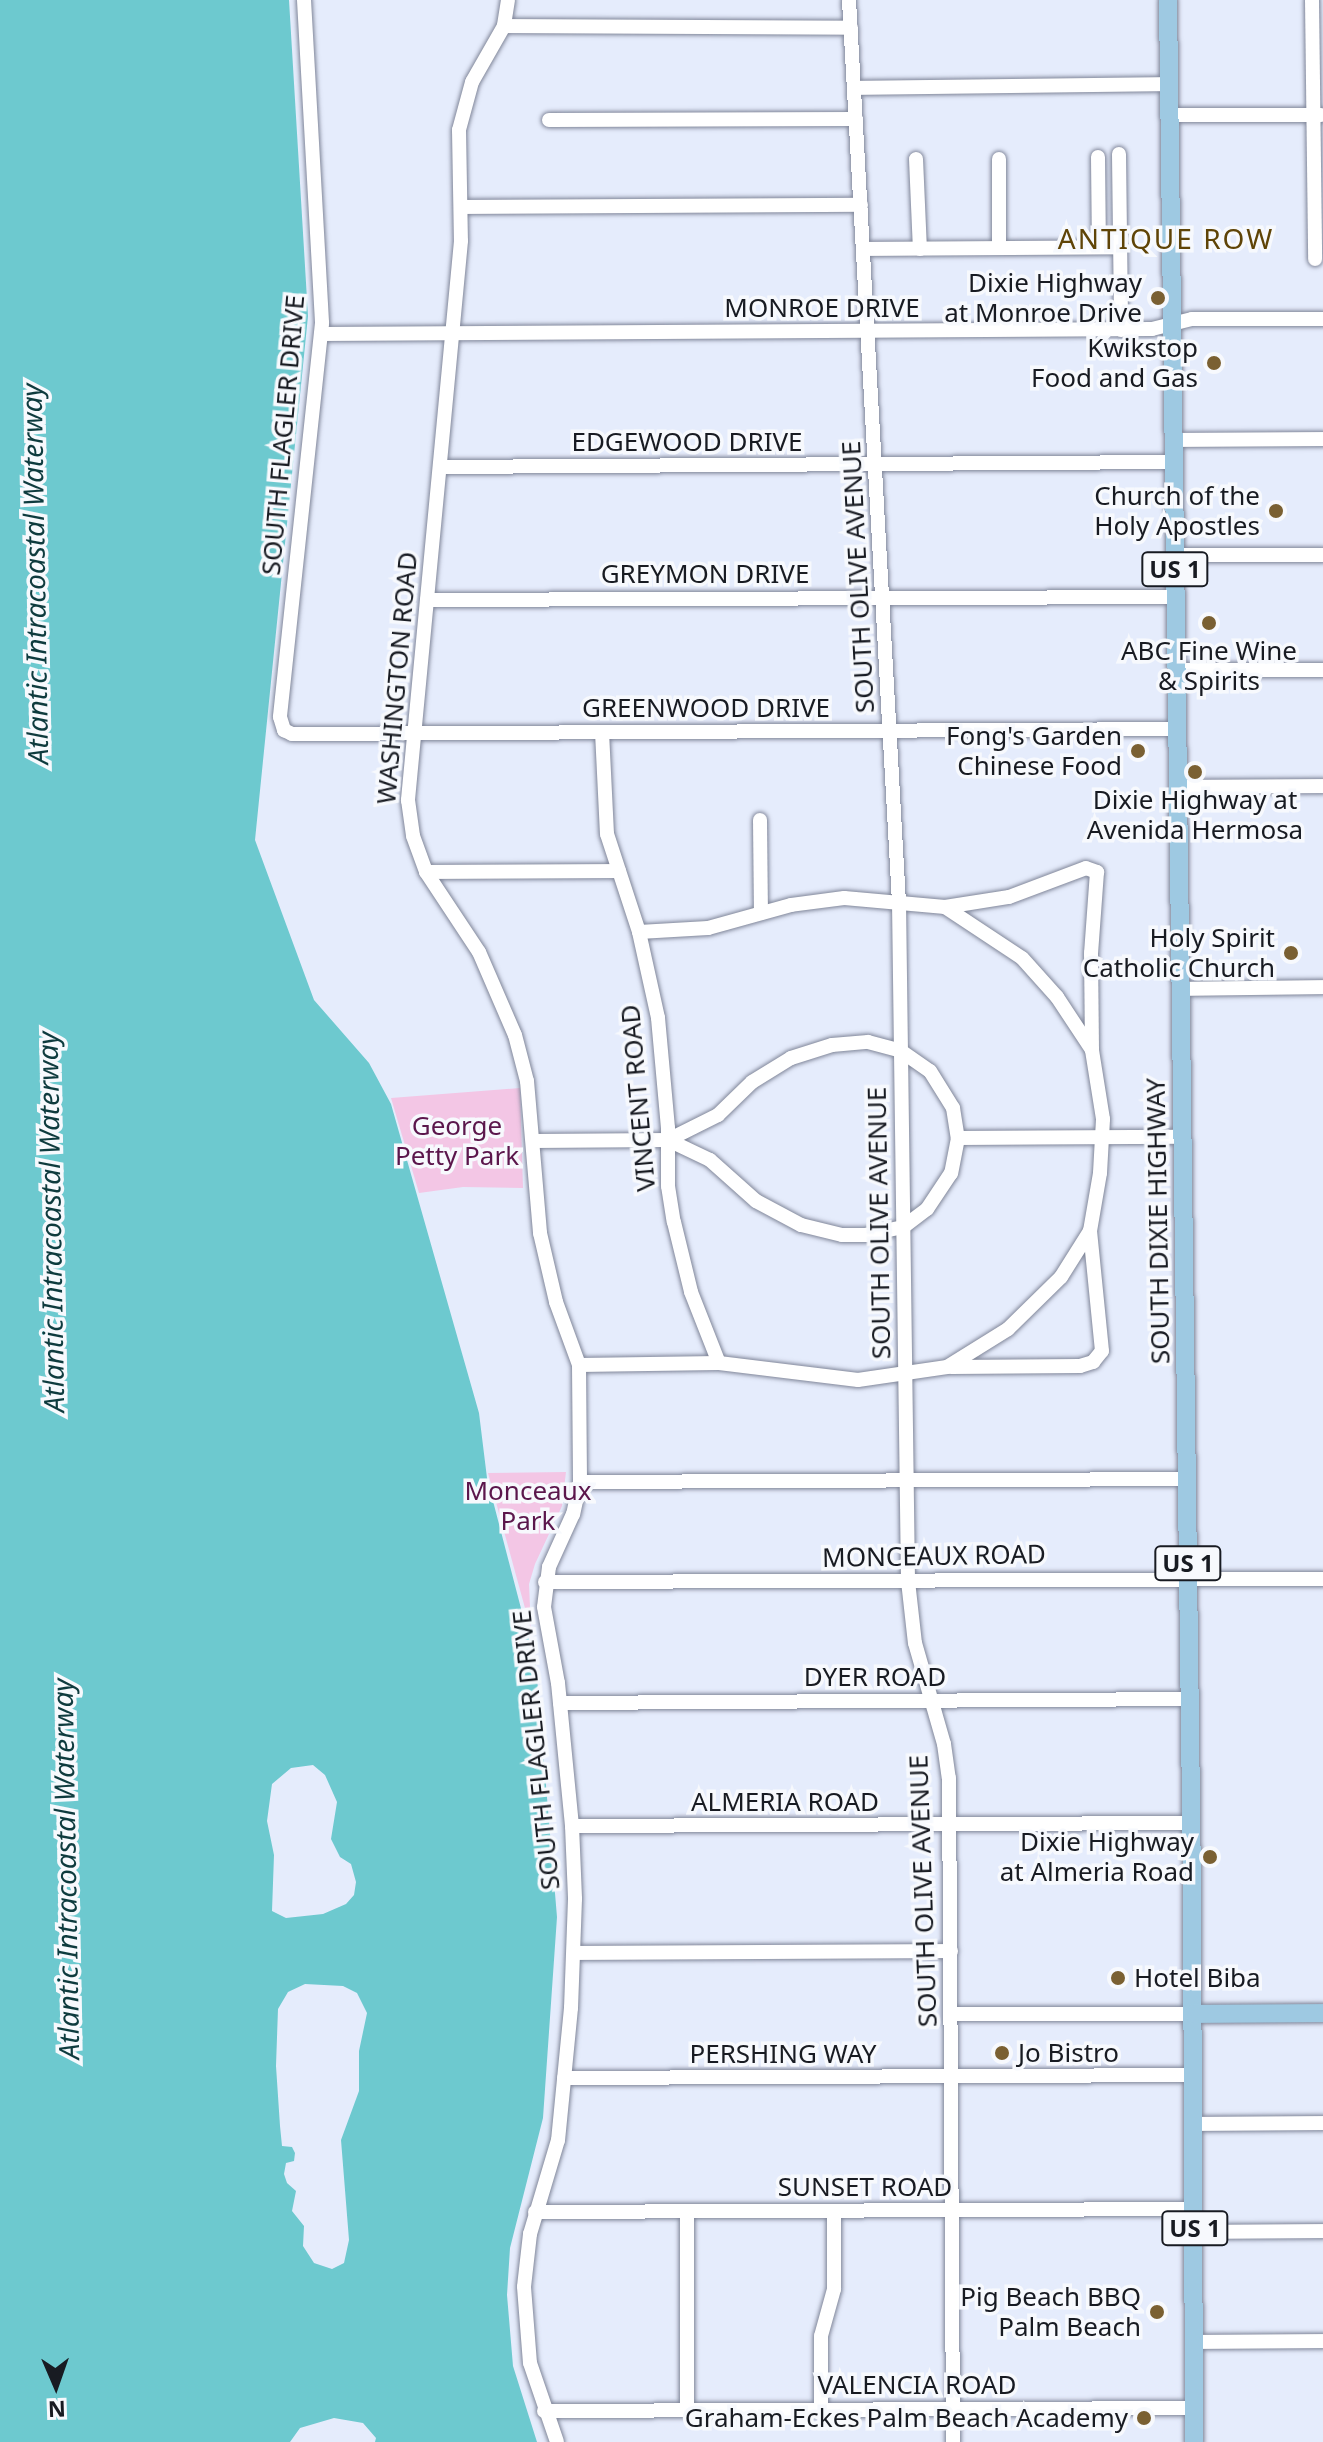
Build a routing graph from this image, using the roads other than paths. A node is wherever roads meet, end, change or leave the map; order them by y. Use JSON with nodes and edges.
{"nodes":[{"id":1,"x":304,"y":0,"type":"edge"},
{"id":2,"x":508,"y":0,"type":"edge"},
{"id":3,"x":849,"y":0,"type":"edge"},
{"id":4,"x":1168,"y":0,"type":"edge"},
{"id":5,"x":1312,"y":0,"type":"edge"},
{"id":6,"x":504,"y":26,"type":"junction"},
{"id":7,"x":851,"y":28,"type":"junction"},
{"id":8,"x":1169,"y":84,"type":"junction"},
{"id":9,"x":854,"y":88,"type":"junction"},
{"id":10,"x":1169,"y":115,"type":"junction"},
{"id":11,"x":1318,"y":115,"type":"edge"},
{"id":12,"x":856,"y":119,"type":"junction"},
{"id":13,"x":549,"y":120,"type":"dead end"},
{"id":14,"x":1119,"y":154,"type":"dead end"},
{"id":15,"x":1098,"y":157,"type":"dead end"},
{"id":16,"x":916,"y":159,"type":"dead end"},
{"id":17,"x":999,"y":159,"type":"dead end"},
{"id":18,"x":861,"y":205,"type":"junction"},
{"id":19,"x":462,"y":207,"type":"junction"},
{"id":20,"x":1099,"y":247,"type":"junction"},
{"id":21,"x":1119,"y":247,"type":"junction"},
{"id":22,"x":999,"y":248,"type":"junction"},
{"id":23,"x":864,"y":249,"type":"junction"},
{"id":24,"x":920,"y":249,"type":"junction"},
{"id":25,"x":1315,"y":259,"type":"dead end"},
{"id":26,"x":1323,"y":319,"type":"edge"},
{"id":27,"x":1172,"y":324,"type":"junction"},
{"id":28,"x":1121,"y":330,"type":"junction"},
{"id":29,"x":868,"y":332,"type":"junction"},
{"id":30,"x":453,"y":333,"type":"junction"},
{"id":31,"x":321,"y":334,"type":"junction"},
{"id":32,"x":1323,"y":439,"type":"edge"},
{"id":33,"x":1174,"y":440,"type":"junction"},
{"id":34,"x":1174,"y":462,"type":"junction"},
{"id":35,"x":876,"y":465,"type":"junction"},
{"id":36,"x":440,"y":467,"type":"junction"},
{"id":37,"x":1175,"y":555,"type":"junction"},
{"id":38,"x":1323,"y":555,"type":"edge"},
{"id":39,"x":1176,"y":597,"type":"junction"},
{"id":40,"x":883,"y":598,"type":"junction"},
{"id":41,"x":427,"y":600,"type":"junction"},
{"id":42,"x":1176,"y":670,"type":"junction"},
{"id":43,"x":1323,"y":670,"type":"edge"},
{"id":44,"x":1177,"y":729,"type":"junction"},
{"id":45,"x":284,"y":730,"type":"joint"},
{"id":46,"x":892,"y":731,"type":"junction"},
{"id":47,"x":602,"y":732,"type":"junction"},
{"id":48,"x":414,"y":733,"type":"junction"},
{"id":49,"x":1323,"y":786,"type":"edge"},
{"id":50,"x":1178,"y":787,"type":"junction"},
{"id":51,"x":760,"y":820,"type":"dead end"},
{"id":52,"x":619,"y":871,"type":"junction"},
{"id":53,"x":426,"y":872,"type":"junction"},
{"id":54,"x":899,"y":902,"type":"junction"},
{"id":55,"x":945,"y":907,"type":"junction"},
{"id":56,"x":761,"y":913,"type":"junction"},
{"id":57,"x":639,"y":932,"type":"junction"},
{"id":58,"x":1323,"y":987,"type":"edge"},
{"id":59,"x":1180,"y":989,"type":"junction"},
{"id":60,"x":1092,"y":1050,"type":"junction"},
{"id":61,"x":901,"y":1051,"type":"junction"},
{"id":62,"x":1102,"y":1137,"type":"junction"},
{"id":63,"x":1183,"y":1137,"type":"junction"},
{"id":64,"x":958,"y":1138,"type":"junction"},
{"id":65,"x":668,"y":1140,"type":"junction"},
{"id":66,"x":533,"y":1141,"type":"junction"},
{"id":67,"x":903,"y":1227,"type":"junction"},
{"id":68,"x":1090,"y":1231,"type":"junction"},
{"id":69,"x":719,"y":1363,"type":"junction"},
{"id":70,"x":579,"y":1365,"type":"junction"},
{"id":71,"x":947,"y":1367,"type":"junction"},
{"id":72,"x":905,"y":1375,"type":"junction"},
{"id":73,"x":1187,"y":1479,"type":"junction"},
{"id":74,"x":907,"y":1481,"type":"junction"},
{"id":75,"x":580,"y":1482,"type":"junction"},
{"id":76,"x":1188,"y":1578,"type":"junction"},
{"id":77,"x":1323,"y":1579,"type":"edge"},
{"id":78,"x":908,"y":1581,"type":"junction"},
{"id":79,"x":545,"y":1582,"type":"junction"},
{"id":80,"x":1190,"y":1699,"type":"junction"},
{"id":81,"x":932,"y":1701,"type":"junction"},
{"id":82,"x":560,"y":1703,"type":"junction"},
{"id":83,"x":1192,"y":1823,"type":"junction"},
{"id":84,"x":951,"y":1825,"type":"junction"},
{"id":85,"x":572,"y":1826,"type":"junction"},
{"id":86,"x":951,"y":1951,"type":"junction"},
{"id":87,"x":574,"y":1953,"type":"junction"},
{"id":88,"x":1323,"y":2013,"type":"edge"},
{"id":89,"x":952,"y":2014,"type":"junction"},
{"id":90,"x":1194,"y":2014,"type":"junction"},
{"id":91,"x":1194,"y":2075,"type":"junction"},
{"id":92,"x":952,"y":2077,"type":"junction"},
{"id":93,"x":564,"y":2078,"type":"junction"},
{"id":94,"x":1323,"y":2123,"type":"edge"},
{"id":95,"x":1194,"y":2124,"type":"junction"},
{"id":96,"x":1195,"y":2209,"type":"junction"},
{"id":97,"x":951,"y":2210,"type":"junction"},
{"id":98,"x":834,"y":2211,"type":"junction"},
{"id":99,"x":535,"y":2212,"type":"junction"},
{"id":100,"x":687,"y":2212,"type":"junction"},
{"id":101,"x":1323,"y":2231,"type":"edge"},
{"id":102,"x":1195,"y":2232,"type":"junction"},
{"id":103,"x":1323,"y":2341,"type":"edge"},
{"id":104,"x":1195,"y":2342,"type":"junction"},
{"id":105,"x":1195,"y":2408,"type":"junction"},
{"id":106,"x":952,"y":2409,"type":"junction"},
{"id":107,"x":687,"y":2410,"type":"junction"},
{"id":108,"x":821,"y":2410,"type":"junction"},
{"id":109,"x":544,"y":2411,"type":"junction"},
{"id":110,"x":557,"y":2442,"type":"edge"},
{"id":111,"x":953,"y":2442,"type":"edge"},
{"id":112,"x":1194,"y":2442,"type":"edge"}],
"edges":[{"from":1,"to":31,"type":"street","name":"SOUTH FLAGLER DRIVE"},
{"from":2,"to":6,"type":"street","name":"WASHINGTON ROAD"},
{"from":3,"to":7,"type":"street","name":"SOUTH OLIVE AVENUE"},
{"from":4,"to":8,"type":"main road","name":"SOUTH DIXIE HIGHWAY","number":"US 1"},
{"from":5,"to":11,"type":"street"},
{"from":6,"to":7,"type":"street"},
{"from":6,"to":19,"type":"street","name":"WASHINGTON ROAD"},
{"from":7,"to":9,"type":"street","name":"SOUTH OLIVE AVENUE"},
{"from":8,"to":9,"type":"street"},
{"from":8,"to":10,"type":"main road","name":"SOUTH DIXIE HIGHWAY","number":"US 1"},
{"from":9,"to":12,"type":"street","name":"SOUTH OLIVE AVENUE"},
{"from":10,"to":11,"type":"street"},
{"from":10,"to":27,"type":"main road","name":"SOUTH DIXIE HIGHWAY","number":"US 1"},
{"from":11,"to":25,"type":"street"},
{"from":12,"to":13,"type":"street"},
{"from":12,"to":18,"type":"street","name":"SOUTH OLIVE AVENUE"},
{"from":14,"to":21,"type":"street"},
{"from":15,"to":20,"type":"street"},
{"from":16,"to":24,"type":"street"},
{"from":17,"to":22,"type":"street"},
{"from":18,"to":19,"type":"street"},
{"from":18,"to":23,"type":"street","name":"SOUTH OLIVE AVENUE"},
{"from":19,"to":30,"type":"street","name":"WASHINGTON ROAD"},
{"from":20,"to":21,"type":"street"},
{"from":20,"to":22,"type":"street"},
{"from":21,"to":28,"type":"street"},
{"from":22,"to":24,"type":"street"},
{"from":23,"to":24,"type":"street"},
{"from":23,"to":29,"type":"street","name":"SOUTH OLIVE AVENUE"},
{"from":26,"to":27,"type":"street","name":"MONROE DRIVE"},
{"from":27,"to":28,"type":"street","name":"MONROE DRIVE"},
{"from":27,"to":33,"type":"main road","name":"SOUTH DIXIE HIGHWAY","number":"US 1"},
{"from":28,"to":29,"type":"street","name":"MONROE DRIVE"},
{"from":29,"to":30,"type":"street","name":"MONROE DRIVE"},
{"from":29,"to":35,"type":"street","name":"SOUTH OLIVE AVENUE"},
{"from":30,"to":31,"type":"street","name":"MONROE DRIVE"},
{"from":30,"to":36,"type":"street","name":"WASHINGTON ROAD"},
{"from":31,"to":45,"type":"street","name":"SOUTH FLAGLER DRIVE"},
{"from":32,"to":33,"type":"street"},
{"from":33,"to":34,"type":"main road","name":"SOUTH DIXIE HIGHWAY","number":"US 1"},
{"from":34,"to":35,"type":"street","name":"EDGEWOOD DRIVE"},
{"from":34,"to":37,"type":"main road","name":"SOUTH DIXIE HIGHWAY","number":"US 1"},
{"from":35,"to":36,"type":"street","name":"EDGEWOOD DRIVE"},
{"from":35,"to":40,"type":"street","name":"SOUTH OLIVE AVENUE"},
{"from":36,"to":41,"type":"street","name":"WASHINGTON ROAD"},
{"from":37,"to":38,"type":"street"},
{"from":37,"to":39,"type":"main road","name":"SOUTH DIXIE HIGHWAY","number":"US 1"},
{"from":39,"to":40,"type":"street","name":"GREYMON DRIVE"},
{"from":39,"to":42,"type":"main road","name":"SOUTH DIXIE HIGHWAY","number":"US 1"},
{"from":40,"to":41,"type":"street","name":"GREYMON DRIVE"},
{"from":40,"to":46,"type":"street","name":"SOUTH OLIVE AVENUE"},
{"from":41,"to":48,"type":"street","name":"WASHINGTON ROAD"},
{"from":42,"to":43,"type":"street"},
{"from":42,"to":44,"type":"main road","name":"SOUTH DIXIE HIGHWAY","number":"US 1"},
{"from":44,"to":46,"type":"street","name":"GREENWOOD DRIVE"},
{"from":44,"to":50,"type":"main road","name":"SOUTH DIXIE HIGHWAY","number":"US 1"},
{"from":45,"to":48,"type":"street","name":"GREENWOOD DRIVE"},
{"from":46,"to":47,"type":"street","name":"GREENWOOD DRIVE"},
{"from":46,"to":54,"type":"street","name":"SOUTH OLIVE AVENUE"},
{"from":47,"to":48,"type":"street","name":"GREENWOOD DRIVE"},
{"from":47,"to":52,"type":"street","name":"VINCENT ROAD"},
{"from":48,"to":53,"type":"street","name":"WASHINGTON ROAD"},
{"from":49,"to":50,"type":"street"},
{"from":50,"to":59,"type":"main road","name":"SOUTH DIXIE HIGHWAY","number":"US 1"},
{"from":51,"to":56,"type":"street"},
{"from":52,"to":53,"type":"street"},
{"from":52,"to":57,"type":"street","name":"VINCENT ROAD"},
{"from":53,"to":66,"type":"street","name":"WASHINGTON ROAD"},
{"from":54,"to":55,"type":"street"},
{"from":54,"to":56,"type":"street"},
{"from":54,"to":61,"type":"street","name":"SOUTH OLIVE AVENUE"},
{"from":55,"to":60,"type":"street"},
{"from":55,"to":60,"type":"street"},
{"from":56,"to":57,"type":"street"},
{"from":57,"to":65,"type":"street","name":"VINCENT ROAD"},
{"from":58,"to":59,"type":"street"},
{"from":59,"to":63,"type":"main road","name":"SOUTH DIXIE HIGHWAY","number":"US 1"},
{"from":60,"to":62,"type":"street"},
{"from":61,"to":64,"type":"street"},
{"from":61,"to":65,"type":"street"},
{"from":61,"to":67,"type":"street","name":"SOUTH OLIVE AVENUE"},
{"from":62,"to":63,"type":"street"},
{"from":62,"to":64,"type":"street"},
{"from":62,"to":68,"type":"street"},
{"from":63,"to":73,"type":"main road","name":"SOUTH DIXIE HIGHWAY","number":"US 1"},
{"from":64,"to":67,"type":"street"},
{"from":65,"to":66,"type":"street"},
{"from":65,"to":67,"type":"street"},
{"from":65,"to":69,"type":"street","name":"VINCENT ROAD"},
{"from":66,"to":70,"type":"street","name":"WASHINGTON ROAD"},
{"from":67,"to":72,"type":"street","name":"SOUTH OLIVE AVENUE"},
{"from":68,"to":71,"type":"street"},
{"from":68,"to":71,"type":"street"},
{"from":69,"to":70,"type":"street"},
{"from":69,"to":72,"type":"street"},
{"from":70,"to":75,"type":"street","name":"WASHINGTON ROAD"},
{"from":71,"to":72,"type":"street"},
{"from":72,"to":74,"type":"street","name":"SOUTH OLIVE AVENUE"},
{"from":73,"to":74,"type":"street"},
{"from":73,"to":76,"type":"main road","name":"SOUTH DIXIE HIGHWAY","number":"US 1"},
{"from":74,"to":75,"type":"street"},
{"from":74,"to":78,"type":"street","name":"SOUTH OLIVE AVENUE"},
{"from":75,"to":79,"type":"street","name":"SOUTH FLAGLER DRIVE"},
{"from":76,"to":77,"type":"street","name":"MONCEAUX ROAD"},
{"from":76,"to":78,"type":"street","name":"MONCEAUX ROAD"},
{"from":76,"to":80,"type":"main road","name":"SOUTH DIXIE HIGHWAY","number":"US 1"},
{"from":78,"to":79,"type":"street","name":"MONCEAUX ROAD"},
{"from":78,"to":81,"type":"street","name":"SOUTH OLIVE AVENUE"},
{"from":79,"to":82,"type":"street","name":"SOUTH FLAGLER DRIVE"},
{"from":80,"to":81,"type":"street","name":"DYER ROAD"},
{"from":80,"to":83,"type":"main road","name":"SOUTH DIXIE HIGHWAY","number":"US 1"},
{"from":81,"to":82,"type":"street","name":"DYER ROAD"},
{"from":81,"to":84,"type":"street","name":"SOUTH OLIVE AVENUE"},
{"from":82,"to":85,"type":"street","name":"SOUTH FLAGLER DRIVE"},
{"from":83,"to":84,"type":"street","name":"ALMERIA ROAD"},
{"from":83,"to":90,"type":"main road","name":"SOUTH DIXIE HIGHWAY","number":"US 1"},
{"from":84,"to":85,"type":"street","name":"ALMERIA ROAD"},
{"from":84,"to":86,"type":"street","name":"SOUTH OLIVE AVENUE"},
{"from":85,"to":87,"type":"street","name":"SOUTH FLAGLER DRIVE"},
{"from":86,"to":87,"type":"street"},
{"from":86,"to":89,"type":"street","name":"SOUTH OLIVE AVENUE"},
{"from":87,"to":93,"type":"street","name":"SOUTH FLAGLER DRIVE"},
{"from":88,"to":90,"type":"main road"},
{"from":89,"to":90,"type":"street"},
{"from":89,"to":92,"type":"street","name":"SOUTH OLIVE AVENUE"},
{"from":90,"to":91,"type":"main road","name":"SOUTH DIXIE HIGHWAY","number":"US 1"},
{"from":91,"to":92,"type":"street","name":"PERSHING WAY"},
{"from":91,"to":95,"type":"main road","name":"SOUTH DIXIE HIGHWAY","number":"US 1"},
{"from":92,"to":93,"type":"street","name":"PERSHING WAY"},
{"from":92,"to":97,"type":"street","name":"SOUTH OLIVE AVENUE"},
{"from":93,"to":99,"type":"street","name":"SOUTH FLAGLER DRIVE"},
{"from":94,"to":95,"type":"street"},
{"from":95,"to":96,"type":"main road","name":"SOUTH DIXIE HIGHWAY","number":"US 1"},
{"from":96,"to":97,"type":"street","name":"SUNSET ROAD"},
{"from":96,"to":102,"type":"main road","name":"SOUTH DIXIE HIGHWAY","number":"US 1"},
{"from":97,"to":98,"type":"street","name":"SUNSET ROAD"},
{"from":97,"to":106,"type":"street","name":"SOUTH OLIVE AVENUE"},
{"from":98,"to":100,"type":"street","name":"SUNSET ROAD"},
{"from":98,"to":108,"type":"street"},
{"from":99,"to":100,"type":"street","name":"SUNSET ROAD"},
{"from":99,"to":109,"type":"street","name":"SOUTH FLAGLER DRIVE"},
{"from":100,"to":107,"type":"street"},
{"from":101,"to":102,"type":"street"},
{"from":102,"to":104,"type":"main road","name":"SOUTH DIXIE HIGHWAY","number":"US 1"},
{"from":103,"to":104,"type":"street"},
{"from":104,"to":105,"type":"main road","name":"SOUTH DIXIE HIGHWAY","number":"US 1"},
{"from":105,"to":106,"type":"street","name":"VALENCIA ROAD"},
{"from":105,"to":112,"type":"main road","name":"SOUTH DIXIE HIGHWAY","number":"US 1"},
{"from":106,"to":108,"type":"street","name":"VALENCIA ROAD"},
{"from":106,"to":111,"type":"street","name":"SOUTH OLIVE AVENUE"},
{"from":107,"to":108,"type":"street","name":"VALENCIA ROAD"},
{"from":107,"to":109,"type":"street","name":"VALENCIA ROAD"},
{"from":109,"to":110,"type":"street","name":"SOUTH FLAGLER DRIVE"}]}
